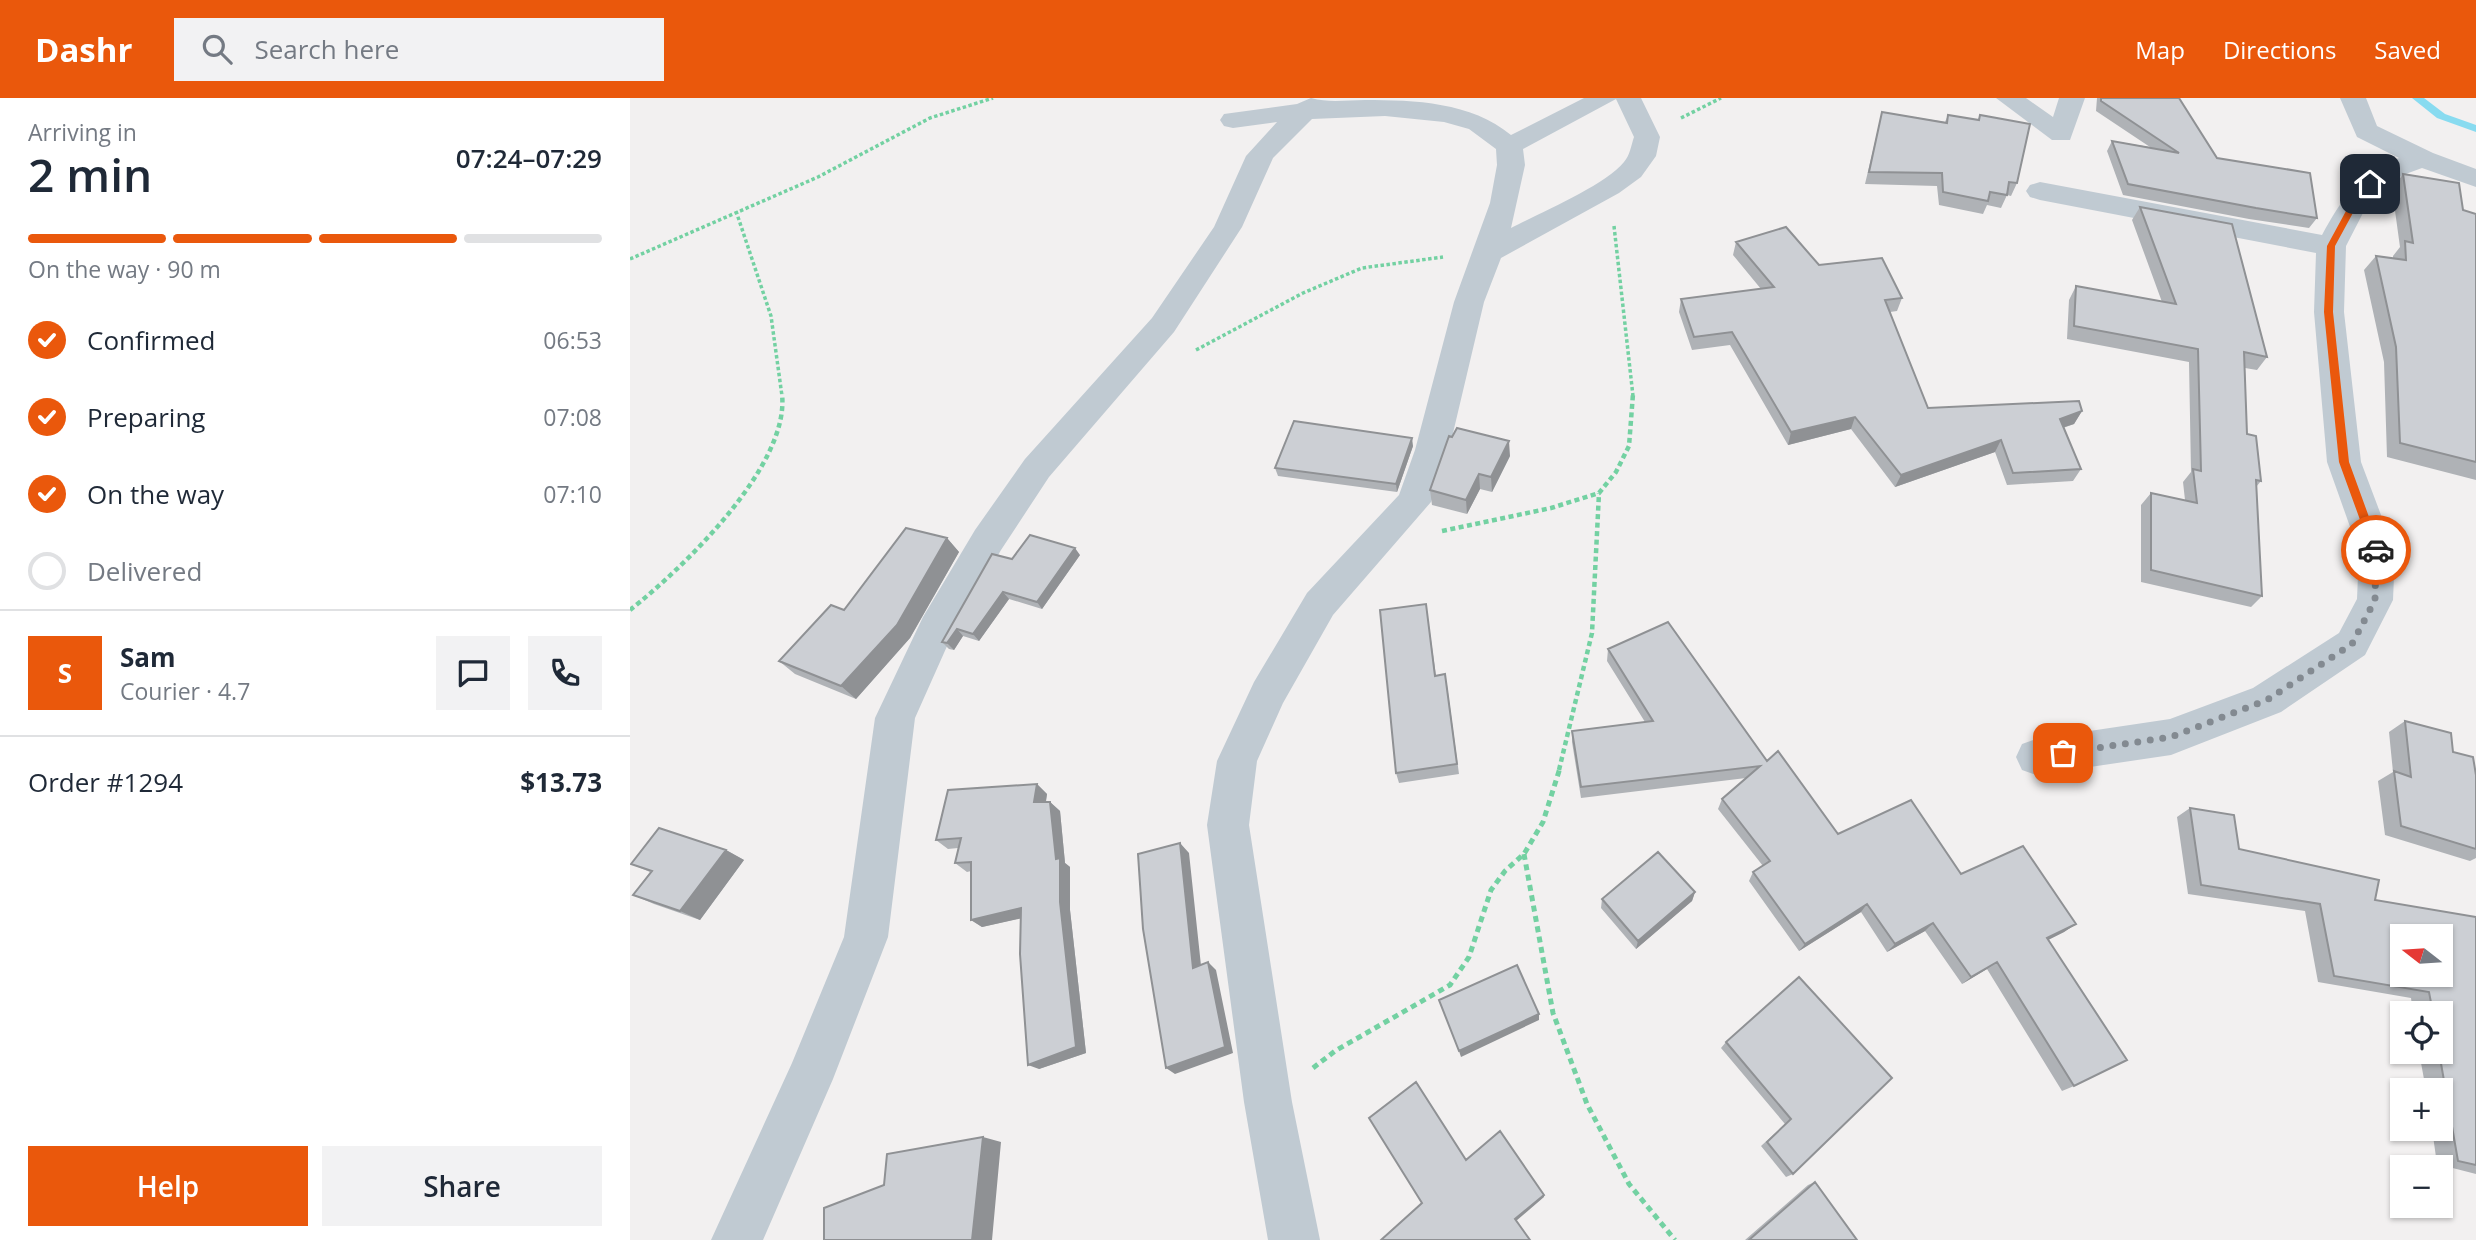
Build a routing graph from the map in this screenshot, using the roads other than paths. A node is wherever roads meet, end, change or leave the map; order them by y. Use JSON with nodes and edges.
{"nodes":[{"id":1,"x":1604,"y":98,"type":"edge"},
{"id":2,"x":1628,"y":98,"type":"edge"},
{"id":3,"x":2009,"y":98,"type":"edge"},
{"id":4,"x":2072,"y":98,"type":"edge"},
{"id":5,"x":2353,"y":98,"type":"edge"},
{"id":6,"x":1313,"y":104,"type":"edge"},
{"id":7,"x":1233,"y":120,"type":"dead end"},
{"id":8,"x":1509,"y":146,"type":"junction"},
{"id":9,"x":2423,"y":159,"type":"junction"},
{"id":10,"x":2476,"y":179,"type":"edge"},
{"id":11,"x":2040,"y":191,"type":"dead end"},
{"id":12,"x":2331,"y":246,"type":"junction"},
{"id":13,"x":1489,"y":252,"type":"junction"},
{"id":14,"x":2036,"y":757,"type":"dead end"},
{"id":15,"x":737,"y":1240,"type":"edge"},
{"id":16,"x":1294,"y":1240,"type":"edge"}],
"edges":[{"from":1,"to":8,"type":"street"},
{"from":2,"to":13,"type":"street"},
{"from":3,"to":4,"type":"street"},
{"from":5,"to":9,"type":"street"},
{"from":6,"to":7,"type":"street"},
{"from":6,"to":8,"type":"street"},
{"from":6,"to":15,"type":"street"},
{"from":8,"to":13,"type":"street"},
{"from":9,"to":10,"type":"street"},
{"from":9,"to":12,"type":"street"},
{"from":11,"to":12,"type":"street"},
{"from":12,"to":14,"type":"street"},
{"from":13,"to":16,"type":"street"}]}
